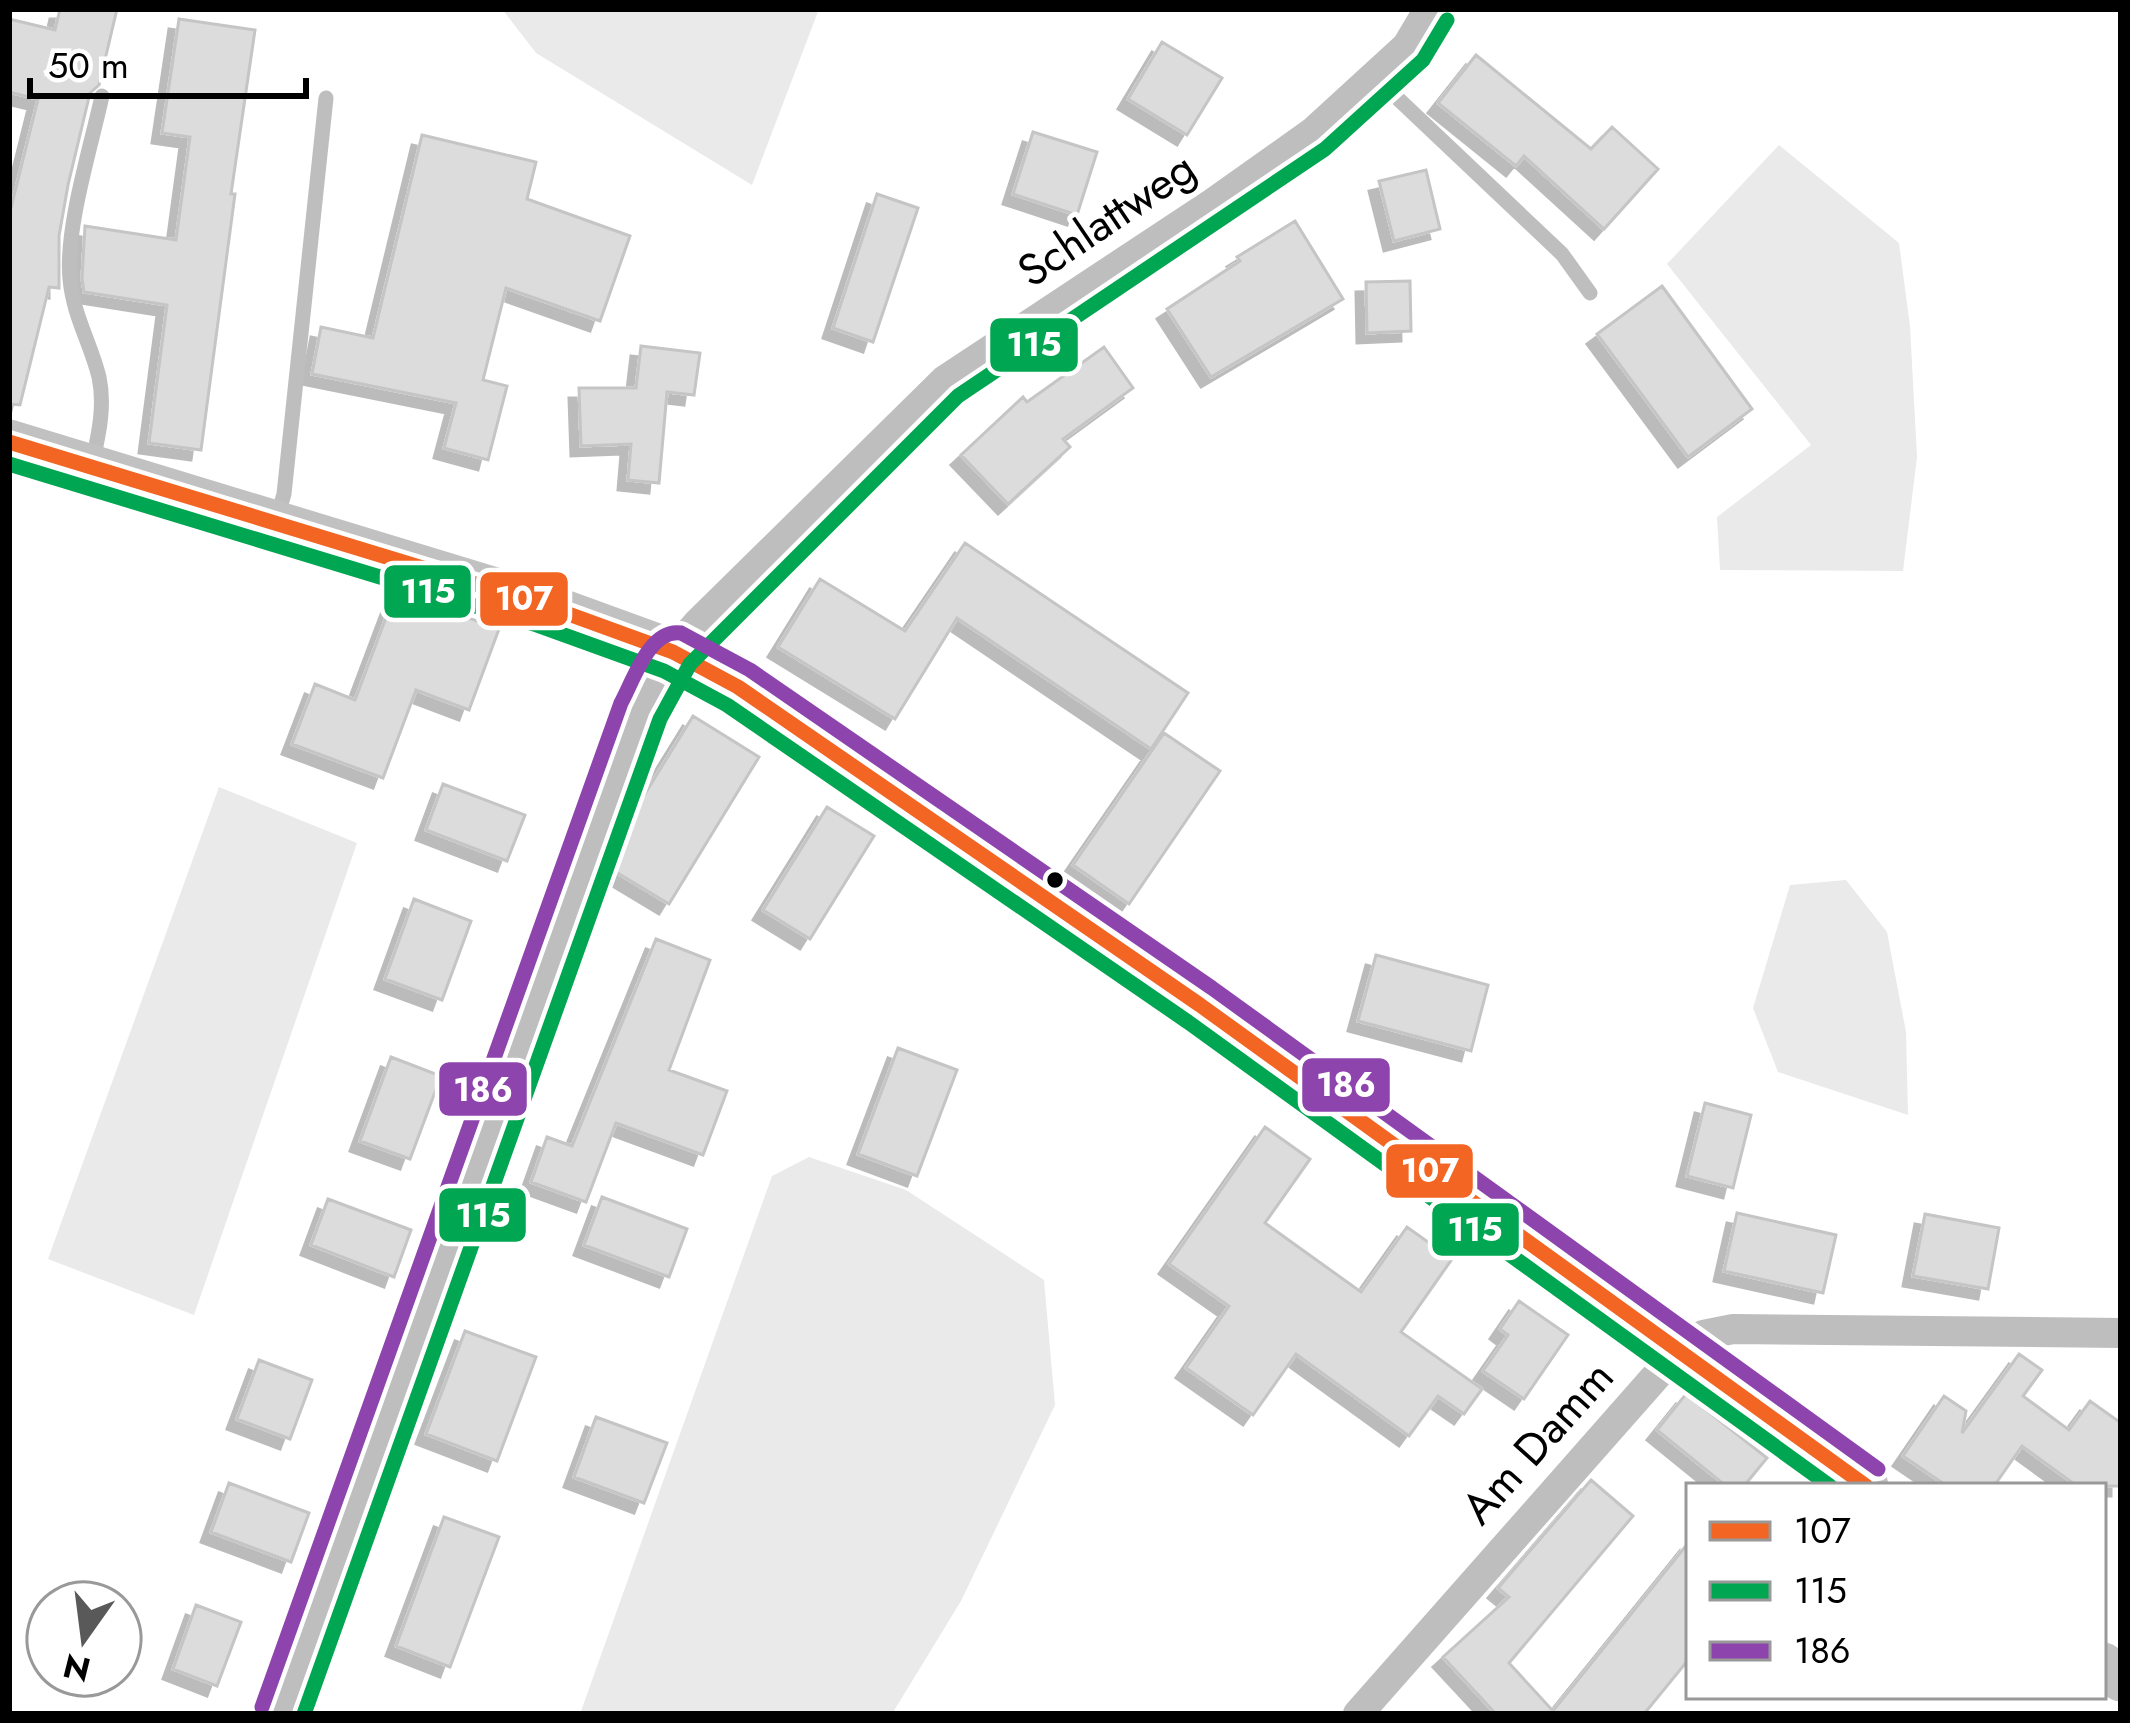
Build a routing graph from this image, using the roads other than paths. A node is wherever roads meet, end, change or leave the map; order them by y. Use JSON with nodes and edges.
{"nodes":[{"id":1,"x":1430,"y":9,"type":"edge"},
{"id":2,"x":1374,"y":76,"type":"junction"},
{"id":3,"x":102,"y":96,"type":"dead end"},
{"id":4,"x":326,"y":98,"type":"dead end"},
{"id":5,"x":1590,"y":293,"type":"dead end"},
{"id":6,"x":9,"y":442,"type":"edge"},
{"id":7,"x":90,"y":469,"type":"junction"},
{"id":8,"x":276,"y":521,"type":"junction"},
{"id":9,"x":674,"y":652,"type":"junction"},
{"id":10,"x":2121,"y":1333,"type":"edge"},
{"id":11,"x":1681,"y":1349,"type":"junction"},
{"id":12,"x":1862,"y":1483,"type":"edge"},
{"id":13,"x":283,"y":1714,"type":"edge"},
{"id":14,"x":1358,"y":1714,"type":"edge"}],
"edges":[{"from":1,"to":2,"type":"street","name":"Schlattweg"},
{"from":2,"to":5,"type":"lane"},
{"from":2,"to":9,"type":"street","name":"Schlattweg"},
{"from":3,"to":7,"type":"lane"},
{"from":4,"to":8,"type":"lane"},
{"from":6,"to":7,"type":"main road"},
{"from":7,"to":8,"type":"main road"},
{"from":8,"to":9,"type":"main road"},
{"from":9,"to":11,"type":"main road"},
{"from":9,"to":13,"type":"street","name":"Schlattweg"},
{"from":10,"to":11,"type":"street","name":"Am Damm"},
{"from":11,"to":12,"type":"main road"},
{"from":11,"to":14,"type":"street","name":"Am Damm"}]}
